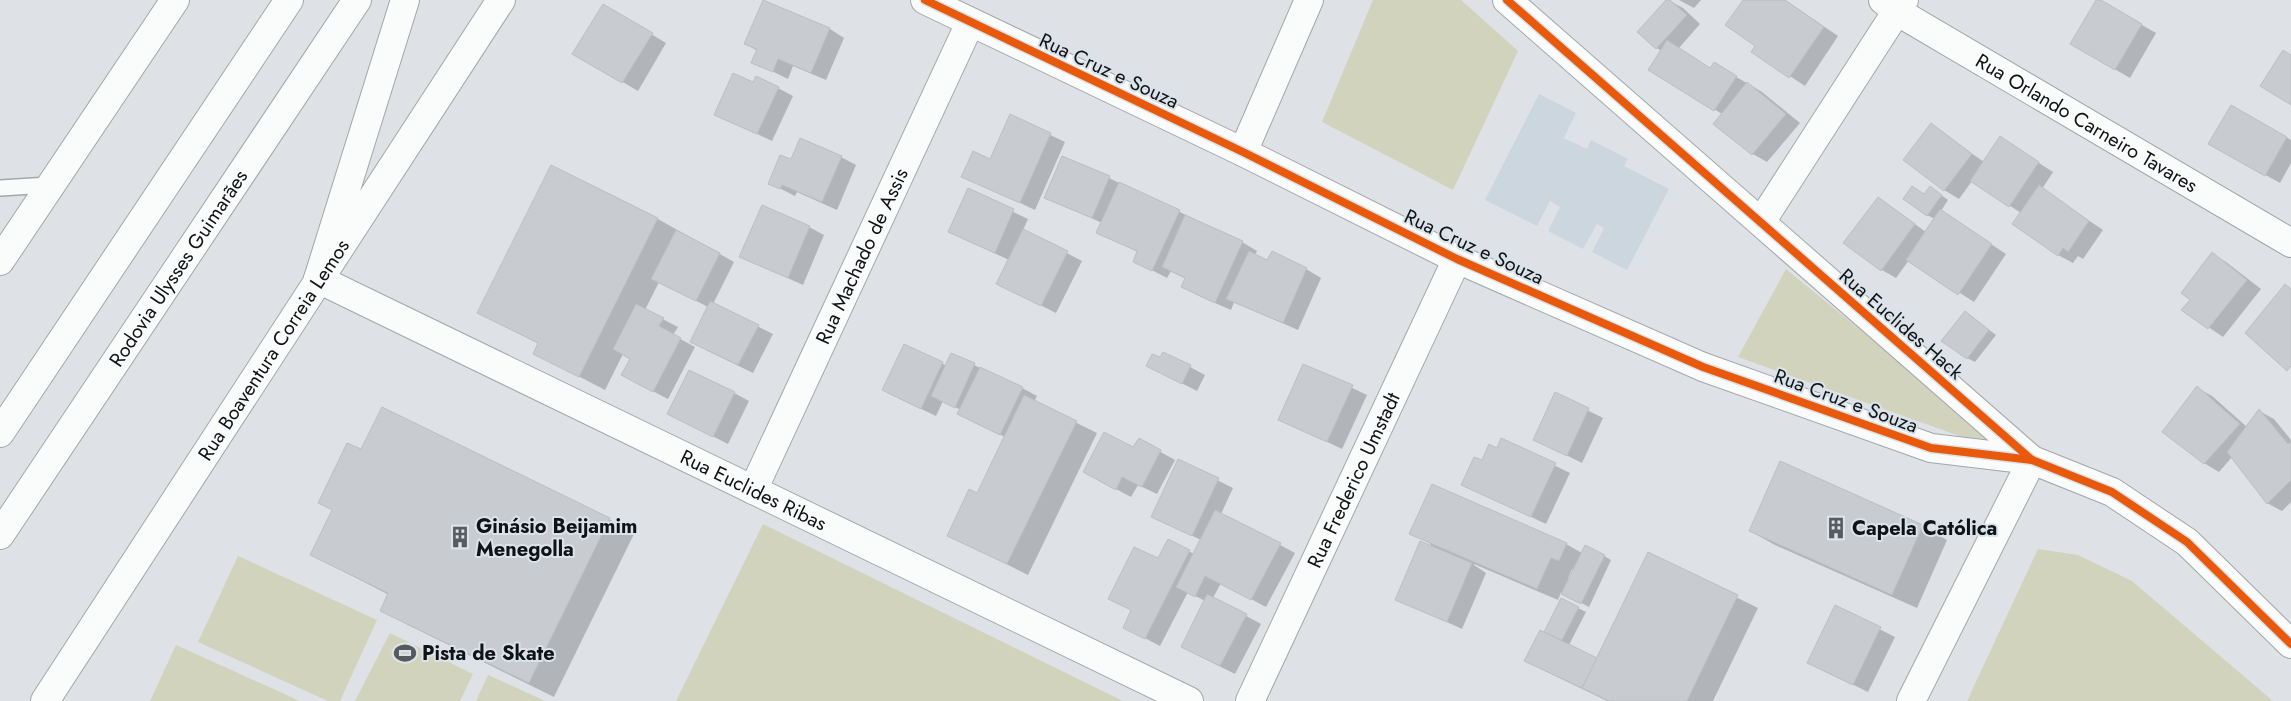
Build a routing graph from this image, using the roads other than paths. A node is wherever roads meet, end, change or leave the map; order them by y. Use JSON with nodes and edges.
{"nodes":[{"id":1,"x":176,"y":0,"type":"edge"},
{"id":2,"x":289,"y":0,"type":"edge"},
{"id":3,"x":357,"y":0,"type":"edge"},
{"id":4,"x":404,"y":0,"type":"edge"},
{"id":5,"x":501,"y":0,"type":"edge"},
{"id":6,"x":924,"y":0,"type":"edge"},
{"id":7,"x":1309,"y":0,"type":"edge"},
{"id":8,"x":1507,"y":0,"type":"edge"},
{"id":9,"x":1895,"y":4,"type":"edge"},
{"id":10,"x":970,"y":23,"type":"junction"},
{"id":11,"x":1243,"y":152,"type":"junction"},
{"id":12,"x":50,"y":185,"type":"junction"},
{"id":13,"x":0,"y":188,"type":"edge"},
{"id":14,"x":1761,"y":222,"type":"junction"},
{"id":15,"x":2291,"y":243,"type":"edge"},
{"id":16,"x":1457,"y":259,"type":"junction"},
{"id":17,"x":0,"y":261,"type":"edge"},
{"id":18,"x":318,"y":279,"type":"junction"},
{"id":19,"x":0,"y":433,"type":"edge"},
{"id":20,"x":2032,"y":460,"type":"junction"},
{"id":21,"x":753,"y":490,"type":"junction"},
{"id":22,"x":0,"y":535,"type":"edge"},
{"id":23,"x":2291,"y":644,"type":"edge"},
{"id":24,"x":45,"y":701,"type":"edge"},
{"id":25,"x":1189,"y":701,"type":"edge"},
{"id":26,"x":1250,"y":701,"type":"edge"},
{"id":27,"x":1911,"y":701,"type":"edge"}],
"edges":[{"from":1,"to":12,"type":"main road"},
{"from":2,"to":19,"type":"main road"},
{"from":3,"to":22,"type":"main road","name":"Rodovia Ulysses Guimarães"},
{"from":4,"to":18,"type":"main road"},
{"from":5,"to":18,"type":"main road","name":"Rua Boaventura Correia Lemos"},
{"from":6,"to":10,"type":"main road","name":"Rua Cruz e Souza"},
{"from":7,"to":11,"type":"main road"},
{"from":8,"to":14,"type":"main road","name":"Rua Euclides Hack"},
{"from":9,"to":14,"type":"main road"},
{"from":9,"to":15,"type":"main road","name":"Rua Orlando Carneiro Tavares"},
{"from":10,"to":11,"type":"main road","name":"Rua Cruz e Souza"},
{"from":10,"to":21,"type":"main road","name":"Rua Machado de Assis"},
{"from":11,"to":16,"type":"main road","name":"Rua Cruz e Souza"},
{"from":12,"to":13,"type":"lane"},
{"from":12,"to":17,"type":"main road"},
{"from":14,"to":20,"type":"main road","name":"Rua Euclides Hack"},
{"from":16,"to":20,"type":"main road","name":"Rua Cruz e Souza"},
{"from":16,"to":26,"type":"main road","name":"Rua Frederico Umstadt"},
{"from":18,"to":21,"type":"main road","name":"Rua Euclides Ribas"},
{"from":18,"to":24,"type":"main road","name":"Rua Boaventura Correia Lemos"},
{"from":20,"to":23,"type":"main road","name":"Rua Euclides Hack"},
{"from":20,"to":27,"type":"main road"},
{"from":21,"to":25,"type":"main road","name":"Rua Euclides Ribas"}]}
